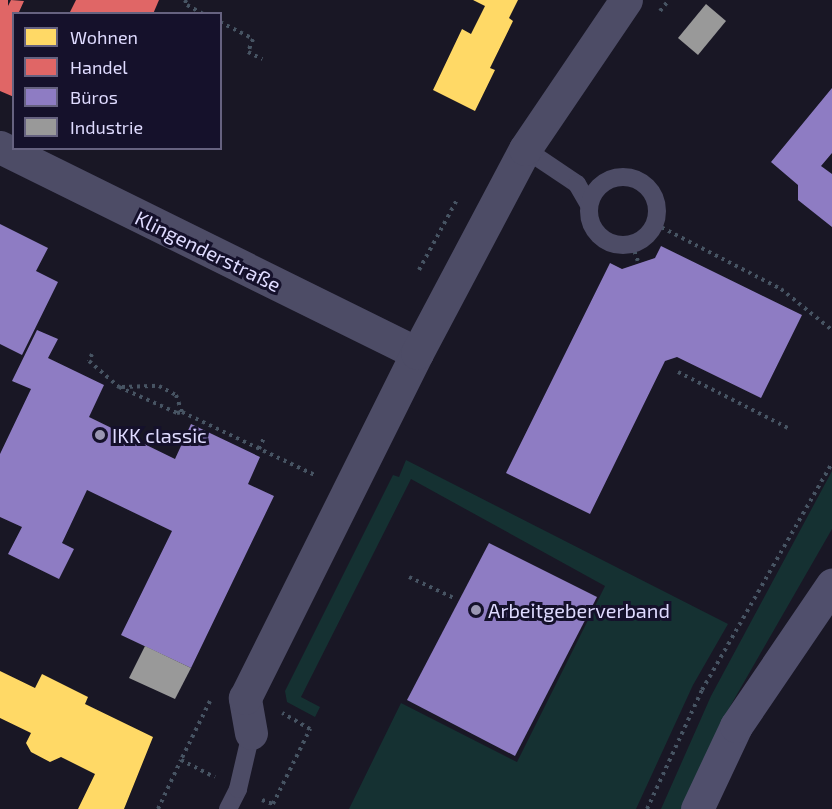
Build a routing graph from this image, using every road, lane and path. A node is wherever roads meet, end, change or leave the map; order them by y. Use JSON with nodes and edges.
{"nodes":[{"id":1,"x":185,"y":0,"type":"edge"},
{"id":2,"x":626,"y":0,"type":"edge"},
{"id":3,"x":669,"y":0,"type":"edge"},
{"id":4,"x":199,"y":12,"type":"edge"},
{"id":5,"x":653,"y":20,"type":"dead end"},
{"id":6,"x":222,"y":23,"type":"edge"},
{"id":7,"x":262,"y":59,"type":"dead end"},
{"id":8,"x":0,"y":147,"type":"edge"},
{"id":9,"x":525,"y":149,"type":"junction"},
{"id":10,"x":590,"y":205,"type":"junction"},
{"id":11,"x":655,"y":224,"type":"junction"},
{"id":12,"x":832,"y":330,"type":"edge"},
{"id":13,"x":417,"y":353,"type":"junction"},
{"id":14,"x":92,"y":354,"type":"dead end"},
{"id":15,"x":678,"y":372,"type":"dead end"},
{"id":16,"x":119,"y":387,"type":"junction"},
{"id":17,"x":182,"y":412,"type":"junction"},
{"id":18,"x":790,"y":429,"type":"dead end"},
{"id":19,"x":264,"y":438,"type":"dead end"},
{"id":20,"x":259,"y":449,"type":"junction"},
{"id":21,"x":832,"y":463,"type":"edge"},
{"id":22,"x":318,"y":477,"type":"dead end"},
{"id":23,"x":409,"y":577,"type":"dead end"},
{"id":24,"x":832,"y":585,"type":"edge"},
{"id":25,"x":456,"y":599,"type":"dead end"},
{"id":26,"x":277,"y":708,"type":"dead end"},
{"id":27,"x":251,"y":733,"type":"joint"},
{"id":28,"x":181,"y":760,"type":"dead end"},
{"id":29,"x":238,"y":789,"type":"junction"},
{"id":30,"x":159,"y":809,"type":"edge"},
{"id":31,"x":228,"y":809,"type":"edge"},
{"id":32,"x":647,"y":809,"type":"edge"},
{"id":33,"x":697,"y":809,"type":"edge"}],
"edges":[{"from":1,"to":4,"type":"path"},
{"from":2,"to":9,"type":"street"},
{"from":3,"to":5,"type":"path"},
{"from":6,"to":7,"type":"path"},
{"from":8,"to":13,"type":"street","name":"Klingenderstraße"},
{"from":9,"to":10,"type":"lane"},
{"from":9,"to":13,"type":"street"},
{"from":10,"to":11,"type":"lane"},
{"from":10,"to":11,"type":"lane"},
{"from":11,"to":12,"type":"path"},
{"from":13,"to":27,"type":"street"},
{"from":14,"to":16,"type":"path"},
{"from":15,"to":18,"type":"path"},
{"from":16,"to":17,"type":"path"},
{"from":16,"to":17,"type":"path"},
{"from":17,"to":20,"type":"path"},
{"from":19,"to":20,"type":"path"},
{"from":20,"to":22,"type":"path"},
{"from":21,"to":32,"type":"path"},
{"from":23,"to":25,"type":"path"},
{"from":24,"to":33,"type":"main road"},
{"from":26,"to":29,"type":"path"},
{"from":27,"to":29,"type":"lane"},
{"from":28,"to":30,"type":"path"},
{"from":29,"to":31,"type":"lane"}]}
